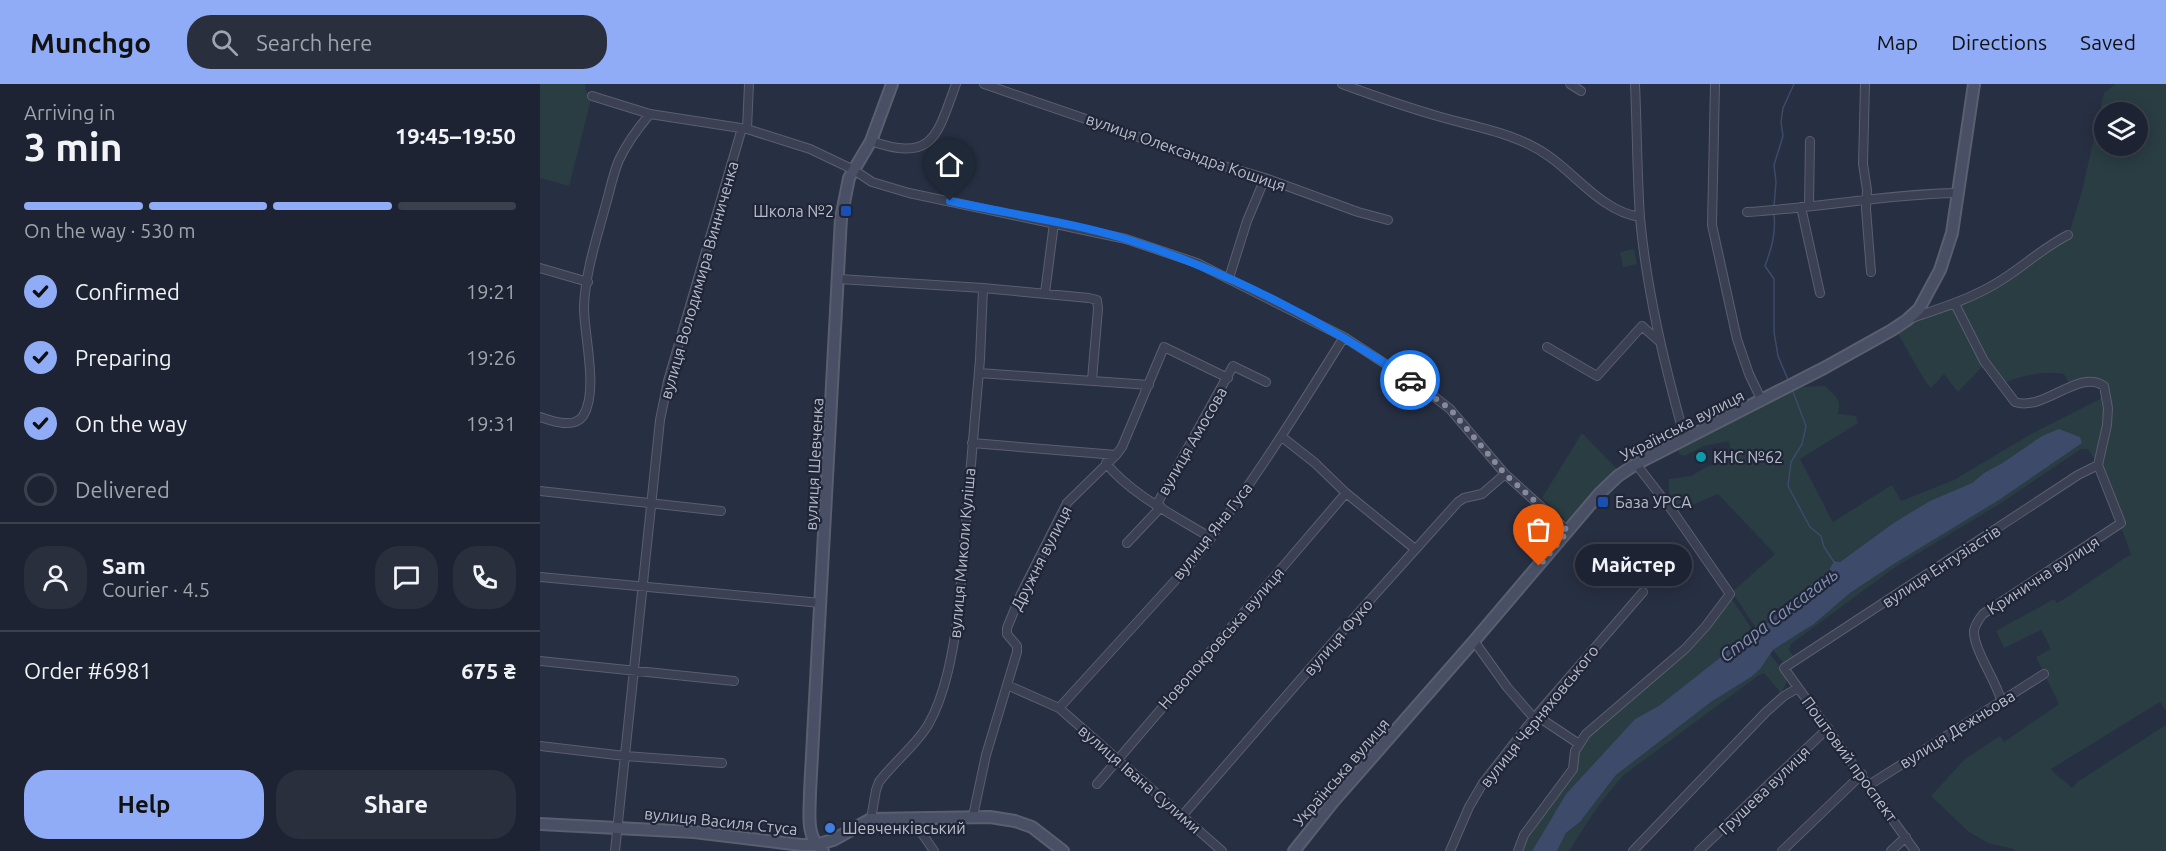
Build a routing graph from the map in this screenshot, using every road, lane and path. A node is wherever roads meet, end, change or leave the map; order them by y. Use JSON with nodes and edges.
{"nodes":[{"id":1,"x":749,"y":84,"type":"edge"},
{"id":2,"x":892,"y":84,"type":"edge"},
{"id":3,"x":956,"y":84,"type":"edge"},
{"id":4,"x":984,"y":84,"type":"edge"},
{"id":5,"x":1342,"y":84,"type":"edge"},
{"id":6,"x":1570,"y":84,"type":"edge"},
{"id":7,"x":1635,"y":84,"type":"edge"},
{"id":8,"x":1715,"y":84,"type":"edge"},
{"id":9,"x":1865,"y":84,"type":"edge"},
{"id":10,"x":1974,"y":84,"type":"edge"},
{"id":11,"x":1581,"y":91,"type":"dead end"},
{"id":12,"x":592,"y":96,"type":"dead end"},
{"id":13,"x":650,"y":114,"type":"junction"},
{"id":14,"x":745,"y":128,"type":"junction"},
{"id":15,"x":871,"y":141,"type":"junction"},
{"id":16,"x":1810,"y":141,"type":"dead end"},
{"id":17,"x":854,"y":170,"type":"junction"},
{"id":18,"x":1265,"y":178,"type":"junction"},
{"id":19,"x":1958,"y":193,"type":"junction"},
{"id":20,"x":1866,"y":200,"type":"junction"},
{"id":21,"x":1805,"y":207,"type":"junction"},
{"id":22,"x":1747,"y":212,"type":"dead end"},
{"id":23,"x":1640,"y":217,"type":"junction"},
{"id":24,"x":1388,"y":220,"type":"dead end"},
{"id":25,"x":1054,"y":223,"type":"junction"},
{"id":26,"x":2068,"y":235,"type":"dead end"},
{"id":27,"x":540,"y":268,"type":"edge"},
{"id":28,"x":1871,"y":272,"type":"dead end"},
{"id":29,"x":839,"y":279,"type":"junction"},
{"id":30,"x":1229,"y":279,"type":"junction"},
{"id":31,"x":588,"y":282,"type":"junction"},
{"id":32,"x":983,"y":288,"type":"junction"},
{"id":33,"x":1820,"y":292,"type":"dead end"},
{"id":34,"x":1045,"y":293,"type":"junction"},
{"id":35,"x":1955,"y":304,"type":"junction"},
{"id":36,"x":1907,"y":320,"type":"junction"},
{"id":37,"x":1344,"y":337,"type":"junction"},
{"id":38,"x":1660,"y":342,"type":"junction"},
{"id":39,"x":1164,"y":347,"type":"joint"},
{"id":40,"x":1547,"y":347,"type":"dead end"},
{"id":41,"x":979,"y":373,"type":"junction"},
{"id":42,"x":1228,"y":378,"type":"junction"},
{"id":43,"x":1092,"y":381,"type":"junction"},
{"id":44,"x":1266,"y":382,"type":"dead end"},
{"id":45,"x":1149,"y":385,"type":"junction"},
{"id":46,"x":1762,"y":401,"type":"junction"},
{"id":47,"x":540,"y":417,"type":"edge"},
{"id":48,"x":1282,"y":437,"type":"junction"},
{"id":49,"x":1685,"y":439,"type":"junction"},
{"id":50,"x":972,"y":443,"type":"junction"},
{"id":51,"x":1116,"y":455,"type":"junction"},
{"id":52,"x":1106,"y":463,"type":"junction"},
{"id":53,"x":1636,"y":464,"type":"junction"},
{"id":54,"x":2098,"y":465,"type":"junction"},
{"id":55,"x":1505,"y":474,"type":"junction"},
{"id":56,"x":540,"y":490,"type":"edge"},
{"id":57,"x":1346,"y":493,"type":"junction"},
{"id":58,"x":651,"y":503,"type":"junction"},
{"id":59,"x":1159,"y":505,"type":"junction"},
{"id":60,"x":721,"y":512,"type":"dead end"},
{"id":61,"x":1568,"y":531,"type":"junction"},
{"id":62,"x":1211,"y":538,"type":"junction"},
{"id":63,"x":1127,"y":543,"type":"dead end"},
{"id":64,"x":1415,"y":549,"type":"junction"},
{"id":65,"x":540,"y":577,"type":"edge"},
{"id":66,"x":643,"y":586,"type":"junction"},
{"id":67,"x":1643,"y":592,"type":"dead end"},
{"id":68,"x":821,"y":603,"type":"junction"},
{"id":69,"x":1474,"y":641,"type":"junction"},
{"id":70,"x":540,"y":661,"type":"edge"},
{"id":71,"x":1784,"y":668,"type":"joint"},
{"id":72,"x":634,"y":671,"type":"junction"},
{"id":73,"x":2044,"y":674,"type":"dead end"},
{"id":74,"x":734,"y":681,"type":"dead end"},
{"id":75,"x":1007,"y":685,"type":"junction"},
{"id":76,"x":1798,"y":688,"type":"junction"},
{"id":77,"x":2001,"y":700,"type":"junction"},
{"id":78,"x":1059,"y":708,"type":"junction"},
{"id":79,"x":1534,"y":718,"type":"junction"},
{"id":80,"x":1828,"y":728,"type":"junction"},
{"id":81,"x":1579,"y":744,"type":"junction"},
{"id":82,"x":540,"y":746,"type":"edge"},
{"id":83,"x":625,"y":756,"type":"junction"},
{"id":84,"x":1118,"y":759,"type":"junction"},
{"id":85,"x":722,"y":763,"type":"dead end"},
{"id":86,"x":1862,"y":774,"type":"junction"},
{"id":87,"x":1097,"y":784,"type":"dead end"},
{"id":88,"x":1869,"y":785,"type":"junction"},
{"id":89,"x":974,"y":816,"type":"junction"},
{"id":90,"x":1182,"y":816,"type":"junction"},
{"id":91,"x":921,"y":817,"type":"junction"},
{"id":92,"x":871,"y":819,"type":"junction"},
{"id":93,"x":540,"y":824,"type":"edge"},
{"id":94,"x":617,"y":826,"type":"junction"},
{"id":95,"x":1906,"y":837,"type":"junction"},
{"id":96,"x":819,"y":848,"type":"edge"},
{"id":97,"x":615,"y":851,"type":"edge"},
{"id":98,"x":934,"y":851,"type":"edge"},
{"id":99,"x":1063,"y":851,"type":"edge"},
{"id":100,"x":1222,"y":851,"type":"edge"},
{"id":101,"x":1294,"y":851,"type":"edge"},
{"id":102,"x":1450,"y":851,"type":"edge"},
{"id":103,"x":1518,"y":851,"type":"edge"},
{"id":104,"x":1633,"y":851,"type":"edge"},
{"id":105,"x":1699,"y":851,"type":"edge"},
{"id":106,"x":1782,"y":851,"type":"edge"},
{"id":107,"x":1890,"y":851,"type":"edge"},
{"id":108,"x":1915,"y":851,"type":"edge"}],
"edges":[{"from":1,"to":14,"type":"street","name":"вулиця Володимира Винниченка"},
{"from":2,"to":15,"type":"street","name":"вулиця Шевченка"},
{"from":3,"to":15,"type":"street"},
{"from":4,"to":18,"type":"street","name":"вулиця Олександра Кошиця"},
{"from":5,"to":23,"type":"street"},
{"from":6,"to":11,"type":"street"},
{"from":7,"to":23,"type":"street"},
{"from":8,"to":46,"type":"street"},
{"from":9,"to":20,"type":"street"},
{"from":10,"to":19,"type":"street"},
{"from":12,"to":13,"type":"street"},
{"from":13,"to":14,"type":"street"},
{"from":13,"to":31,"type":"street"},
{"from":14,"to":17,"type":"street"},
{"from":14,"to":58,"type":"street","name":"вулиця Володимира Винниченка"},
{"from":15,"to":17,"type":"street","name":"вулиця Шевченка"},
{"from":16,"to":21,"type":"street"},
{"from":17,"to":25,"type":"street"},
{"from":17,"to":29,"type":"street","name":"вулиця Шевченка"},
{"from":18,"to":24,"type":"street","name":"вулиця Олександра Кошиця"},
{"from":18,"to":30,"type":"street"},
{"from":19,"to":20,"type":"street"},
{"from":19,"to":36,"type":"street"},
{"from":20,"to":21,"type":"street"},
{"from":20,"to":28,"type":"street"},
{"from":21,"to":22,"type":"street"},
{"from":21,"to":33,"type":"street"},
{"from":23,"to":38,"type":"street"},
{"from":25,"to":30,"type":"street"},
{"from":25,"to":34,"type":"street"},
{"from":26,"to":35,"type":"street","name":"Українська вулиця"},
{"from":27,"to":31,"type":"street"},
{"from":29,"to":32,"type":"street"},
{"from":29,"to":68,"type":"street","name":"вулиця Шевченка"},
{"from":30,"to":37,"type":"street"},
{"from":31,"to":47,"type":"street"},
{"from":32,"to":34,"type":"street"},
{"from":32,"to":41,"type":"street","name":"вулиця Миколи Куліша"},
{"from":34,"to":43,"type":"street"},
{"from":35,"to":36,"type":"street","name":"Українська вулиця"},
{"from":35,"to":54,"type":"street"},
{"from":36,"to":46,"type":"street","name":"Українська вулиця"},
{"from":37,"to":48,"type":"street","name":"вулиця Яна Гуса"},
{"from":37,"to":55,"type":"street"},
{"from":38,"to":40,"type":"street"},
{"from":38,"to":49,"type":"street"},
{"from":39,"to":42,"type":"street","name":"вулиця Амосова"},
{"from":39,"to":45,"type":"street","name":"Дружня вулиця"},
{"from":41,"to":43,"type":"street"},
{"from":41,"to":50,"type":"street","name":"вулиця Миколи Куліша"},
{"from":42,"to":44,"type":"street","name":"вулиця Амосова"},
{"from":42,"to":59,"type":"street","name":"вулиця Амосова"},
{"from":43,"to":45,"type":"street"},
{"from":45,"to":51,"type":"street","name":"Дружня вулиця"},
{"from":46,"to":49,"type":"street","name":"Українська вулиця"},
{"from":48,"to":57,"type":"street"},
{"from":48,"to":62,"type":"street","name":"вулиця Яна Гуса"},
{"from":49,"to":53,"type":"street","name":"Українська вулиця"},
{"from":50,"to":51,"type":"street"},
{"from":50,"to":92,"type":"street","name":"вулиця Миколи Куліша"},
{"from":51,"to":52,"type":"street","name":"Дружня вулиця"},
{"from":52,"to":59,"type":"street"},
{"from":52,"to":75,"type":"street","name":"Дружня вулиця"},
{"from":53,"to":61,"type":"street","name":"Українська вулиця"},
{"from":53,"to":81,"type":"street"},
{"from":54,"to":71,"type":"street","name":"вулиця Ентузіастів"},
{"from":54,"to":77,"type":"street","name":"Кринична вулиця"},
{"from":55,"to":61,"type":"street"},
{"from":55,"to":64,"type":"street","name":"вулиця Фуко"},
{"from":56,"to":58,"type":"street"},
{"from":57,"to":64,"type":"street"},
{"from":57,"to":84,"type":"street","name":"Новопокровська вулиця"},
{"from":58,"to":60,"type":"street"},
{"from":58,"to":66,"type":"street","name":"вулиця Володимира Винниченка"},
{"from":59,"to":62,"type":"street"},
{"from":59,"to":63,"type":"street","name":"вулиця Амосова"},
{"from":61,"to":69,"type":"street","name":"Українська вулиця"},
{"from":62,"to":78,"type":"street","name":"вулиця Яна Гуса"},
{"from":64,"to":90,"type":"street","name":"вулиця Фуко"},
{"from":65,"to":66,"type":"street"},
{"from":66,"to":68,"type":"street"},
{"from":66,"to":72,"type":"street","name":"вулиця Володимира Винниченка"},
{"from":67,"to":79,"type":"street","name":"вулиця Черняховського"},
{"from":68,"to":96,"type":"street","name":"вулиця Шевченка"},
{"from":69,"to":79,"type":"street"},
{"from":69,"to":101,"type":"street","name":"Українська вулиця"},
{"from":70,"to":72,"type":"street"},
{"from":71,"to":76,"type":"street","name":"Поштовий проспект"},
{"from":72,"to":74,"type":"street"},
{"from":72,"to":83,"type":"street","name":"вулиця Володимира Винниченка"},
{"from":73,"to":77,"type":"street","name":"вулиця Дежньова"},
{"from":75,"to":78,"type":"street"},
{"from":75,"to":89,"type":"street","name":"Дружня вулиця"},
{"from":76,"to":80,"type":"street","name":"Поштовий проспект"},
{"from":76,"to":104,"type":"street"},
{"from":77,"to":88,"type":"street","name":"вулиця Дежньова"},
{"from":78,"to":84,"type":"street","name":"вулиця Івана Сулими"},
{"from":79,"to":81,"type":"street"},
{"from":79,"to":102,"type":"street","name":"вулиця Черняховського"},
{"from":80,"to":86,"type":"street","name":"Поштовий проспект"},
{"from":80,"to":105,"type":"street","name":"Грушева вулиця"},
{"from":81,"to":103,"type":"street"},
{"from":82,"to":83,"type":"street"},
{"from":83,"to":85,"type":"street"},
{"from":83,"to":94,"type":"street","name":"вулиця Володимира Винниченка"},
{"from":84,"to":87,"type":"street","name":"Новопокровська вулиця"},
{"from":84,"to":90,"type":"street","name":"вулиця Івана Сулими"},
{"from":86,"to":88,"type":"street","name":"Поштовий проспект"},
{"from":86,"to":106,"type":"street"},
{"from":88,"to":95,"type":"street","name":"Поштовий проспект"},
{"from":89,"to":91,"type":"street","name":"вулиця Василя Стуса"},
{"from":89,"to":99,"type":"street","name":"вулиця Василя Стуса"},
{"from":90,"to":100,"type":"street","name":"вулиця Івана Сулими"},
{"from":91,"to":92,"type":"street","name":"вулиця Василя Стуса"},
{"from":91,"to":98,"type":"street"},
{"from":92,"to":96,"type":"street","name":"вулиця Василя Стуса"},
{"from":93,"to":94,"type":"street","name":"вулиця Василя Стуса"},
{"from":94,"to":96,"type":"street","name":"вулиця Василя Стуса"},
{"from":94,"to":97,"type":"street","name":"вулиця Володимира Винниченка"},
{"from":95,"to":107,"type":"street"},
{"from":95,"to":108,"type":"street","name":"Поштовий проспект"}]}
